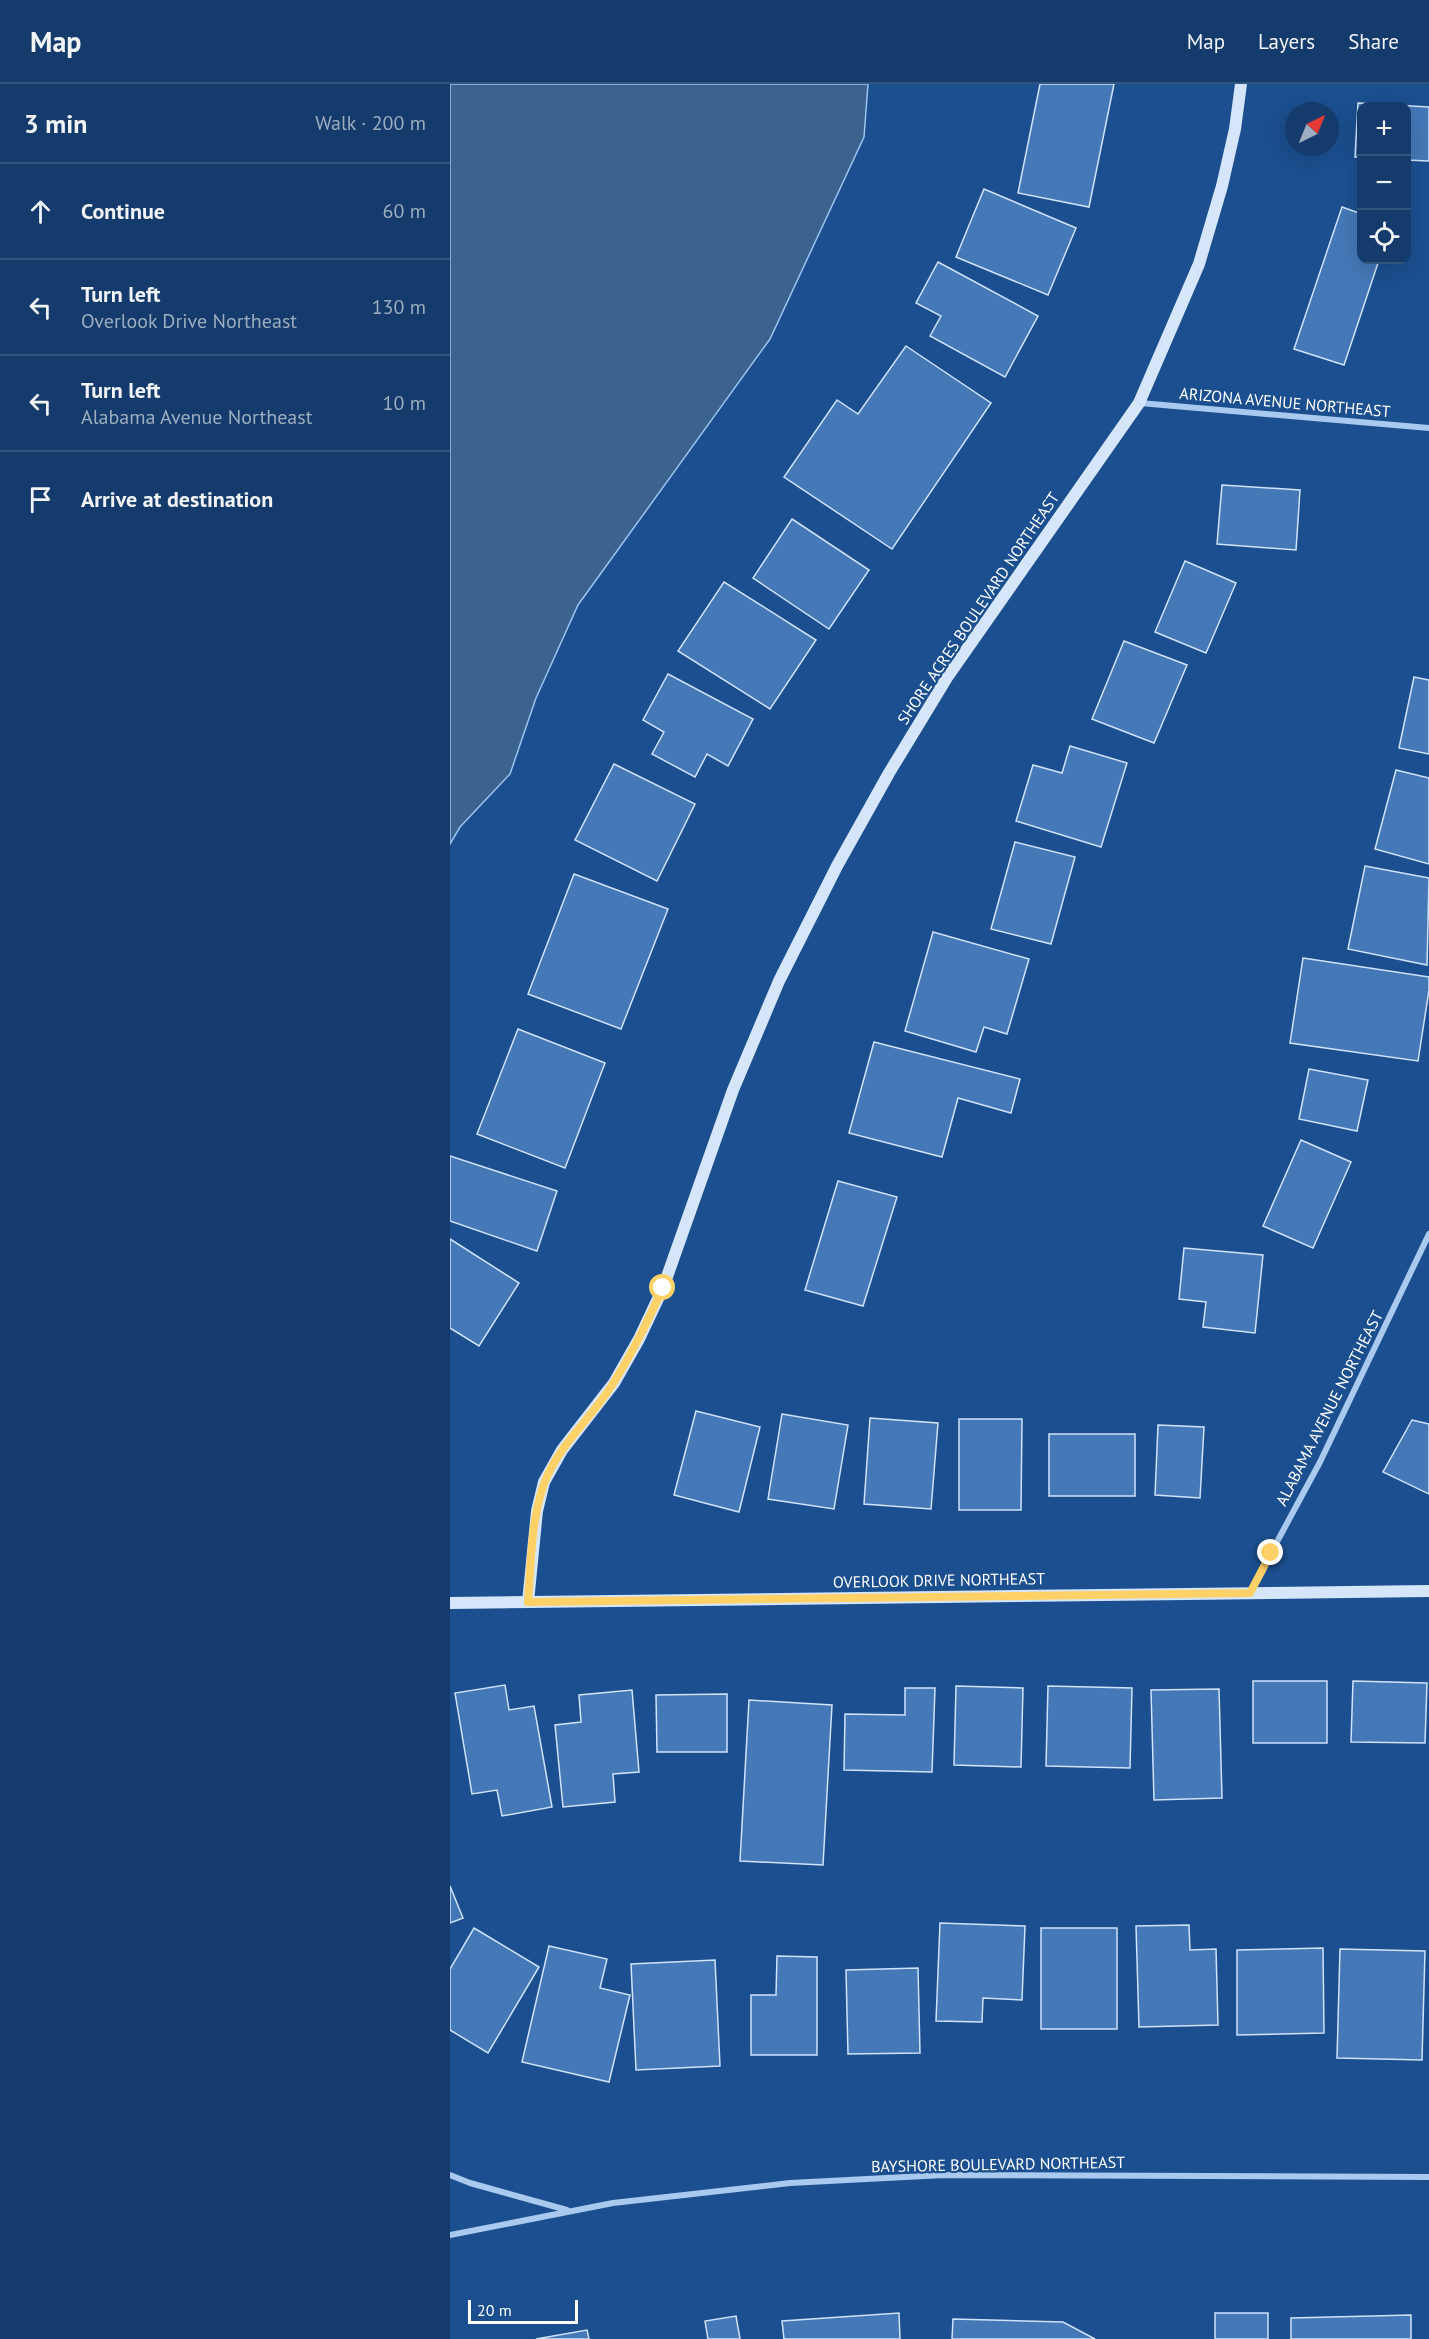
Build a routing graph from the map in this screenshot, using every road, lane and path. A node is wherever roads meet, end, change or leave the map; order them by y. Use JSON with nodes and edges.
{"nodes":[{"id":1,"x":1241,"y":84,"type":"edge"},
{"id":2,"x":1139,"y":403,"type":"junction"},
{"id":3,"x":1429,"y":428,"type":"edge"},
{"id":4,"x":1429,"y":1234,"type":"edge"},
{"id":5,"x":1429,"y":1591,"type":"edge"},
{"id":6,"x":1250,"y":1593,"type":"junction"},
{"id":7,"x":528,"y":1602,"type":"junction"},
{"id":8,"x":450,"y":1603,"type":"edge"},
{"id":9,"x":450,"y":2175,"type":"edge"},
{"id":10,"x":1429,"y":2177,"type":"edge"},
{"id":11,"x":570,"y":2211,"type":"junction"},
{"id":12,"x":450,"y":2235,"type":"edge"}],
"edges":[{"from":1,"to":2,"type":"street","name":"SHORE ACRES BOULEVARD NORTHEAST"},
{"from":2,"to":3,"type":"street","name":"ARIZONA AVENUE NORTHEAST"},
{"from":2,"to":7,"type":"street","name":"SHORE ACRES BOULEVARD NORTHEAST"},
{"from":4,"to":6,"type":"street","name":"ALABAMA AVENUE NORTHEAST"},
{"from":5,"to":6,"type":"street","name":"OVERLOOK DRIVE NORTHEAST"},
{"from":6,"to":7,"type":"street","name":"OVERLOOK DRIVE NORTHEAST"},
{"from":7,"to":8,"type":"street","name":"OVERLOOK DRIVE NORTHEAST"},
{"from":9,"to":11,"type":"street","name":"BAYSHORE BOULEVARD NORTHEAST"},
{"from":10,"to":11,"type":"street","name":"BAYSHORE BOULEVARD NORTHEAST"},
{"from":11,"to":12,"type":"street","name":"BAYSHORE BOULEVARD NORTHEAST"}]}
